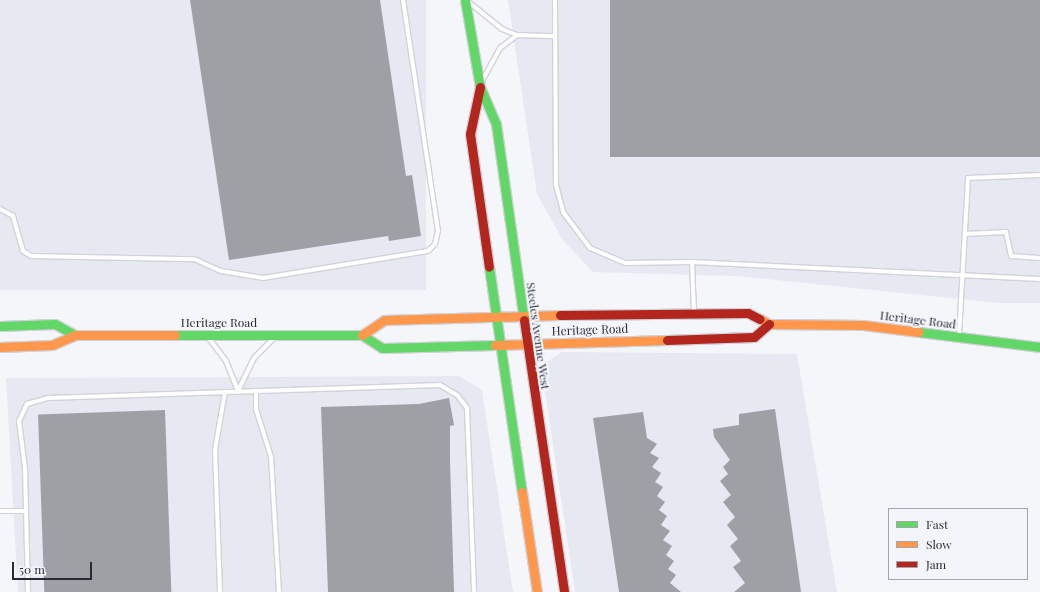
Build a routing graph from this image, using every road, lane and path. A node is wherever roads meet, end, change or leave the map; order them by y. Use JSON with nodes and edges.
{"nodes":[{"id":1,"x":403,"y":0,"type":"edge"},
{"id":2,"x":466,"y":0,"type":"edge"},
{"id":3,"x":555,"y":0,"type":"edge"},
{"id":4,"x":517,"y":35,"type":"junction"},
{"id":5,"x":555,"y":36,"type":"junction"},
{"id":6,"x":480,"y":87,"type":"junction"},
{"id":7,"x":1040,"y":175,"type":"edge"},
{"id":8,"x":0,"y":209,"type":"edge"},
{"id":9,"x":965,"y":234,"type":"junction"},
{"id":10,"x":1040,"y":258,"type":"edge"},
{"id":11,"x":692,"y":262,"type":"junction"},
{"id":12,"x":963,"y":274,"type":"junction"},
{"id":13,"x":1040,"y":279,"type":"edge"},
{"id":14,"x":694,"y":312,"type":"junction"},
{"id":15,"x":523,"y":316,"type":"junction"},
{"id":16,"x":497,"y":317,"type":"junction"},
{"id":17,"x":769,"y":324,"type":"junction"},
{"id":18,"x":0,"y":326,"type":"edge"},
{"id":19,"x":75,"y":335,"type":"junction"},
{"id":20,"x":207,"y":335,"type":"junction"},
{"id":21,"x":276,"y":335,"type":"junction"},
{"id":22,"x":362,"y":335,"type":"junction"},
{"id":23,"x":959,"y":337,"type":"junction"},
{"id":24,"x":527,"y":343,"type":"junction"},
{"id":25,"x":501,"y":344,"type":"junction"},
{"id":26,"x":0,"y":347,"type":"edge"},
{"id":27,"x":1040,"y":347,"type":"edge"},
{"id":28,"x":238,"y":391,"type":"junction"},
{"id":29,"x":256,"y":391,"type":"junction"},
{"id":30,"x":225,"y":392,"type":"junction"},
{"id":31,"x":0,"y":511,"type":"edge"},
{"id":32,"x":26,"y":511,"type":"junction"},
{"id":33,"x":28,"y":592,"type":"edge"},
{"id":34,"x":220,"y":592,"type":"edge"},
{"id":35,"x":279,"y":592,"type":"edge"},
{"id":36,"x":474,"y":592,"type":"edge"},
{"id":37,"x":537,"y":592,"type":"edge"},
{"id":38,"x":564,"y":592,"type":"edge"}],
"edges":[{"from":1,"to":8,"type":"lane"},
{"from":2,"to":4,"type":"lane"},
{"from":2,"to":6,"type":"main road","name":"Steeles Avenue West"},
{"from":3,"to":5,"type":"lane"},
{"from":4,"to":5,"type":"lane"},
{"from":4,"to":6,"type":"lane"},
{"from":5,"to":11,"type":"lane"},
{"from":6,"to":15,"type":"main road","name":"Steeles Avenue West"},
{"from":6,"to":16,"type":"main road","name":"Steeles Avenue West"},
{"from":7,"to":9,"type":"lane"},
{"from":9,"to":10,"type":"lane"},
{"from":9,"to":12,"type":"lane"},
{"from":11,"to":12,"type":"lane"},
{"from":11,"to":14,"type":"lane"},
{"from":12,"to":13,"type":"lane"},
{"from":12,"to":23,"type":"lane"},
{"from":14,"to":15,"type":"main road","name":"Heritage Road"},
{"from":14,"to":17,"type":"main road","name":"Heritage Road"},
{"from":15,"to":16,"type":"main road","name":"Heritage Road"},
{"from":15,"to":24,"type":"main road","name":"Steeles Avenue West"},
{"from":16,"to":22,"type":"main road","name":"Heritage Road"},
{"from":16,"to":25,"type":"main road","name":"Steeles Avenue West"},
{"from":17,"to":23,"type":"main road","name":"Heritage Road"},
{"from":17,"to":24,"type":"main road","name":"Heritage Road"},
{"from":18,"to":19,"type":"main road","name":"Heritage Road"},
{"from":19,"to":20,"type":"main road","name":"Heritage Road"},
{"from":19,"to":26,"type":"main road","name":"Heritage Road"},
{"from":20,"to":21,"type":"main road","name":"Heritage Road"},
{"from":20,"to":28,"type":"lane"},
{"from":21,"to":22,"type":"main road","name":"Heritage Road"},
{"from":21,"to":28,"type":"lane"},
{"from":22,"to":25,"type":"main road","name":"Heritage Road"},
{"from":23,"to":27,"type":"main road","name":"Heritage Road"},
{"from":24,"to":25,"type":"main road","name":"Heritage Road"},
{"from":24,"to":38,"type":"main road","name":"Steeles Avenue West"},
{"from":25,"to":37,"type":"main road","name":"Steeles Avenue West"},
{"from":28,"to":29,"type":"lane"},
{"from":28,"to":30,"type":"lane"},
{"from":29,"to":35,"type":"lane"},
{"from":29,"to":36,"type":"lane"},
{"from":30,"to":32,"type":"lane"},
{"from":30,"to":34,"type":"lane"},
{"from":31,"to":32,"type":"lane"},
{"from":32,"to":33,"type":"lane"}]}
